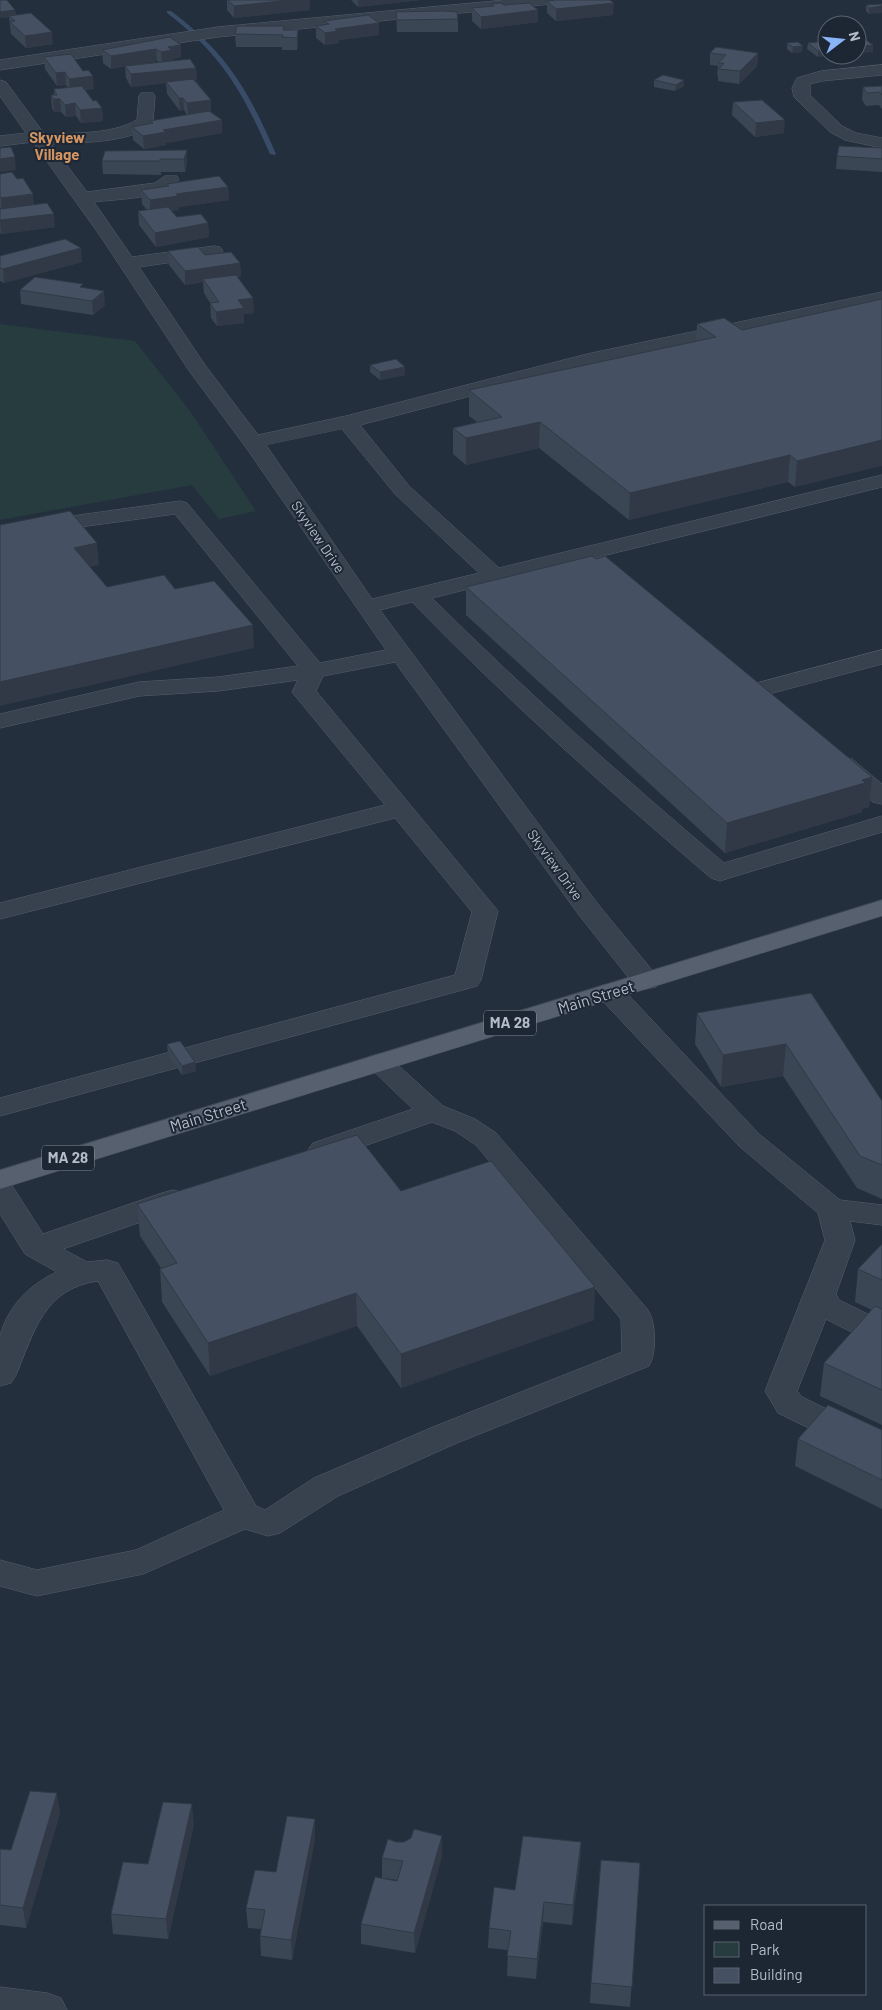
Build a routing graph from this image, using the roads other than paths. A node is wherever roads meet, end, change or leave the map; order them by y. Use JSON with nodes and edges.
{"nodes":[{"id":1,"x":551,"y":0,"type":"edge"},
{"id":2,"x":0,"y":65,"type":"edge"},
{"id":3,"x":882,"y":70,"type":"edge"},
{"id":4,"x":0,"y":85,"type":"edge"},
{"id":5,"x":147,"y":96,"type":"dead end"},
{"id":6,"x":39,"y":138,"type":"junction"},
{"id":7,"x":0,"y":141,"type":"edge"},
{"id":8,"x":882,"y":143,"type":"edge"},
{"id":9,"x":171,"y":180,"type":"dead end"},
{"id":10,"x":82,"y":198,"type":"junction"},
{"id":11,"x":214,"y":251,"type":"dead end"},
{"id":12,"x":127,"y":262,"type":"junction"},
{"id":13,"x":882,"y":298,"type":"edge"},
{"id":14,"x":346,"y":422,"type":"junction"},
{"id":15,"x":253,"y":442,"type":"junction"},
{"id":16,"x":882,"y":481,"type":"edge"},
{"id":17,"x":0,"y":532,"type":"edge"},
{"id":18,"x":586,"y":553,"type":"junction"},
{"id":19,"x":609,"y":572,"type":"edge"},
{"id":20,"x":495,"y":576,"type":"junction"},
{"id":21,"x":416,"y":595,"type":"junction"},
{"id":22,"x":366,"y":607,"type":"junction"},
{"id":23,"x":400,"y":654,"type":"junction"},
{"id":24,"x":882,"y":657,"type":"edge"},
{"id":25,"x":314,"y":670,"type":"junction"},
{"id":26,"x":776,"y":710,"type":"edge"},
{"id":27,"x":0,"y":721,"type":"edge"},
{"id":28,"x":829,"y":753,"type":"edge"},
{"id":29,"x":882,"y":797,"type":"edge"},
{"id":30,"x":400,"y":809,"type":"junction"},
{"id":31,"x":882,"y":824,"type":"edge"},
{"id":32,"x":882,"y":908,"type":"edge"},
{"id":33,"x":0,"y":911,"type":"edge"},
{"id":34,"x":646,"y":981,"type":"junction"},
{"id":35,"x":610,"y":992,"type":"junction"},
{"id":36,"x":379,"y":1063,"type":"junction"},
{"id":37,"x":0,"y":1107,"type":"edge"},
{"id":38,"x":433,"y":1112,"type":"junction"},
{"id":39,"x":300,"y":1157,"type":"edge"},
{"id":40,"x":0,"y":1180,"type":"edge"},
{"id":41,"x":0,"y":1191,"type":"edge"},
{"id":42,"x":196,"y":1192,"type":"edge"},
{"id":43,"x":832,"y":1209,"type":"junction"},
{"id":44,"x":882,"y":1215,"type":"edge"},
{"id":45,"x":36,"y":1247,"type":"junction"},
{"id":46,"x":83,"y":1273,"type":"junction"},
{"id":47,"x":820,"y":1294,"type":"junction"},
{"id":48,"x":882,"y":1334,"type":"edge"},
{"id":49,"x":0,"y":1374,"type":"edge"},
{"id":50,"x":882,"y":1450,"type":"edge"},
{"id":51,"x":244,"y":1515,"type":"junction"},
{"id":52,"x":0,"y":1573,"type":"edge"},
{"id":53,"x":0,"y":2004,"type":"edge"},
{"id":54,"x":47,"y":2010,"type":"edge"}],
"edges":[{"from":1,"to":2,"type":"street"},
{"from":3,"to":8,"type":"street"},
{"from":4,"to":6,"type":"street","name":"Skyview Drive"},
{"from":5,"to":6,"type":"street"},
{"from":6,"to":7,"type":"street"},
{"from":6,"to":10,"type":"street","name":"Skyview Drive"},
{"from":9,"to":10,"type":"street"},
{"from":10,"to":12,"type":"street","name":"Skyview Drive"},
{"from":11,"to":12,"type":"street"},
{"from":12,"to":15,"type":"street","name":"Skyview Drive"},
{"from":13,"to":14,"type":"street"},
{"from":14,"to":15,"type":"street"},
{"from":14,"to":20,"type":"street"},
{"from":15,"to":22,"type":"street","name":"Skyview Drive"},
{"from":16,"to":18,"type":"street"},
{"from":17,"to":25,"type":"street"},
{"from":18,"to":19,"type":"street"},
{"from":18,"to":20,"type":"street"},
{"from":20,"to":21,"type":"street"},
{"from":21,"to":22,"type":"street"},
{"from":21,"to":31,"type":"street"},
{"from":22,"to":23,"type":"street","name":"Skyview Drive"},
{"from":23,"to":25,"type":"street"},
{"from":23,"to":34,"type":"street","name":"Skyview Drive"},
{"from":24,"to":26,"type":"street"},
{"from":25,"to":27,"type":"street"},
{"from":25,"to":30,"type":"street"},
{"from":28,"to":29,"type":"street"},
{"from":30,"to":33,"type":"street"},
{"from":30,"to":37,"type":"street"},
{"from":32,"to":34,"type":"main road","name":"Main Street","number":"MA 28"},
{"from":34,"to":35,"type":"main road","name":"Main Street","number":"MA 28"},
{"from":35,"to":36,"type":"main road","name":"Main Street","number":"MA 28"},
{"from":35,"to":43,"type":"street"},
{"from":36,"to":38,"type":"street"},
{"from":36,"to":40,"type":"main road","name":"Main Street","number":"MA 28"},
{"from":38,"to":39,"type":"street"},
{"from":38,"to":51,"type":"street"},
{"from":41,"to":45,"type":"street"},
{"from":42,"to":45,"type":"street"},
{"from":43,"to":44,"type":"street"},
{"from":43,"to":47,"type":"street"},
{"from":45,"to":46,"type":"street"},
{"from":46,"to":49,"type":"street"},
{"from":46,"to":51,"type":"street"},
{"from":47,"to":48,"type":"street"},
{"from":47,"to":50,"type":"street"},
{"from":51,"to":52,"type":"street"},
{"from":53,"to":54,"type":"street"}]}
